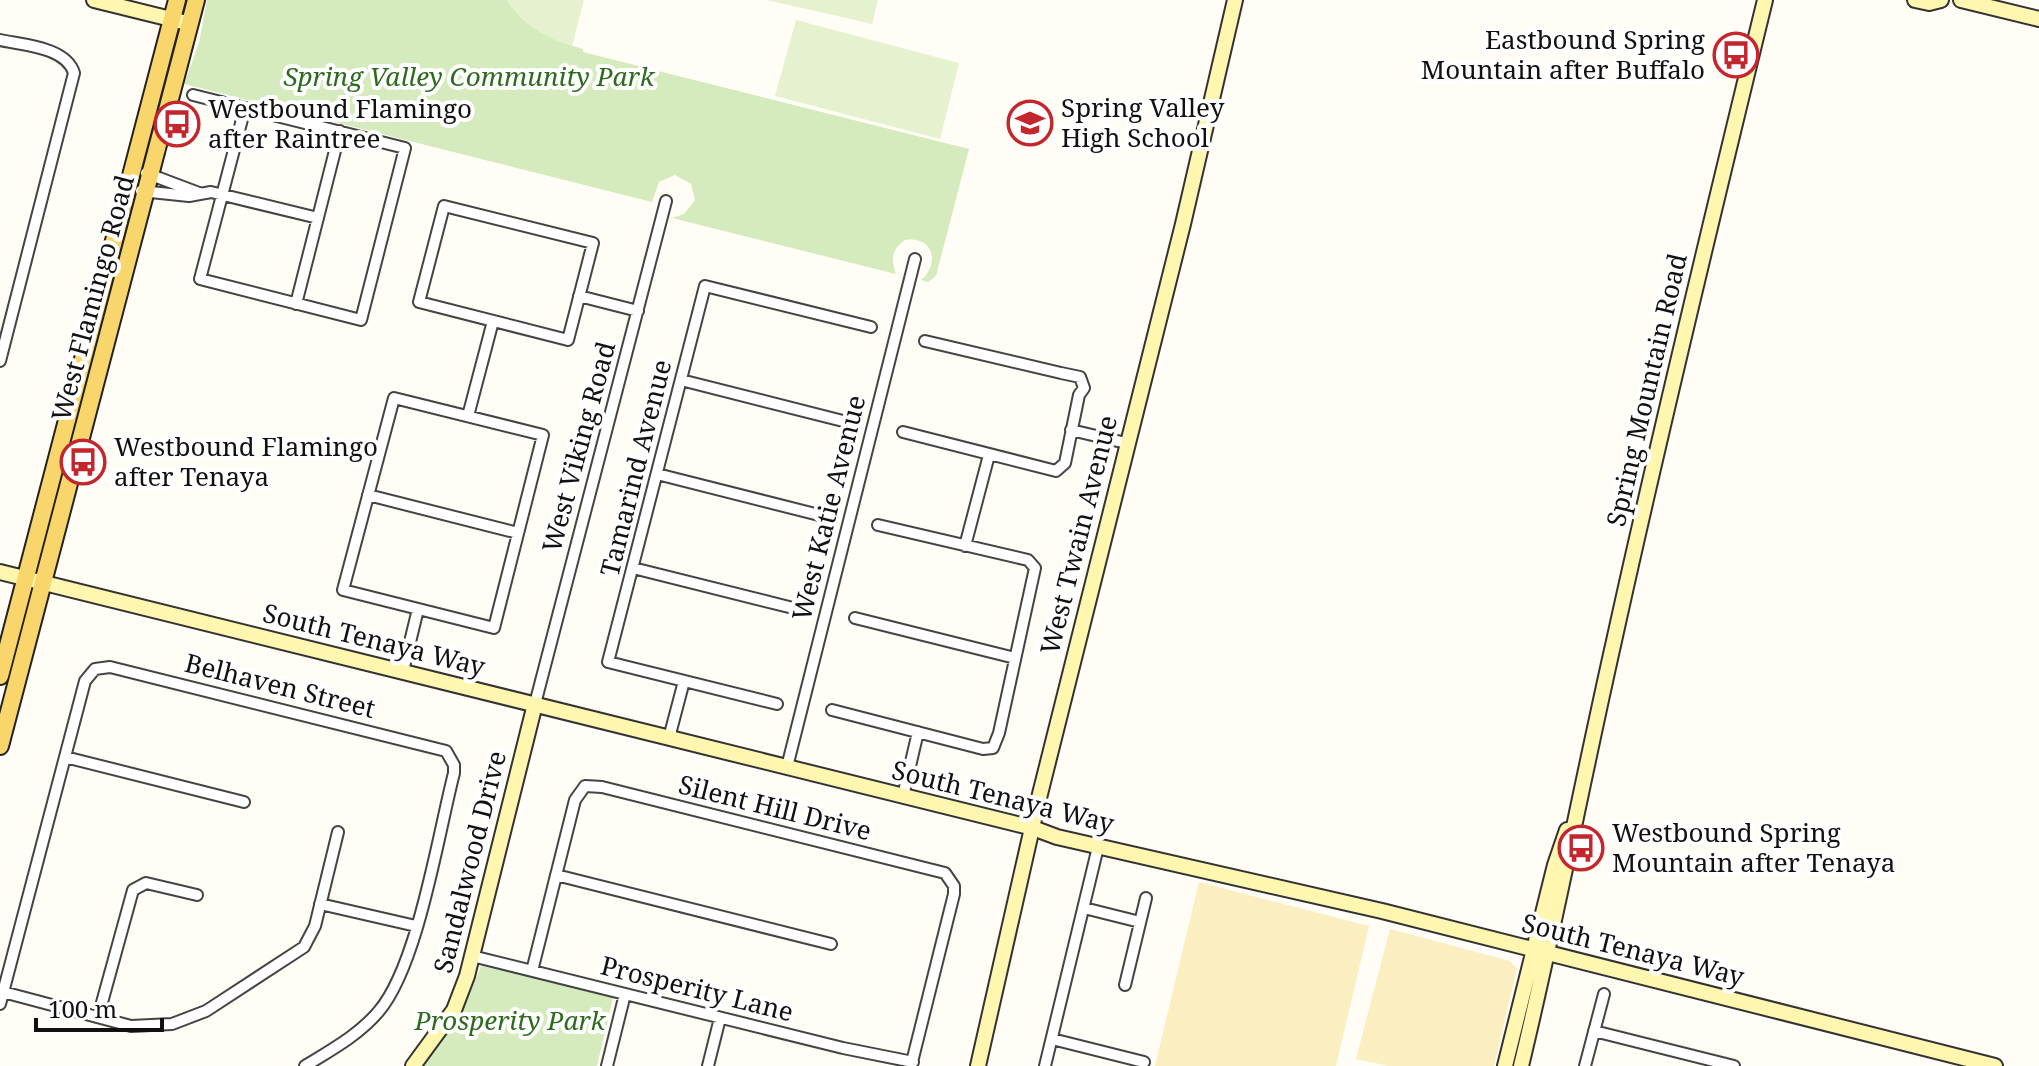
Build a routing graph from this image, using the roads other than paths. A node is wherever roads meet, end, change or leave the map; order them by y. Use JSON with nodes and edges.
{"nodes":[{"id":1,"x":94,"y":0,"type":"edge"},
{"id":2,"x":177,"y":0,"type":"edge"},
{"id":3,"x":196,"y":0,"type":"edge"},
{"id":4,"x":1238,"y":0,"type":"edge"},
{"id":5,"x":1765,"y":0,"type":"edge"},
{"id":6,"x":1915,"y":0,"type":"edge"},
{"id":7,"x":1941,"y":0,"type":"edge"},
{"id":8,"x":1961,"y":0,"type":"edge"},
{"id":9,"x":2039,"y":19,"type":"edge"},
{"id":10,"x":172,"y":20,"type":"junction"},
{"id":11,"x":189,"y":24,"type":"junction"},
{"id":12,"x":0,"y":40,"type":"edge"},
{"id":13,"x":193,"y":95,"type":"dead end"},
{"id":14,"x":245,"y":108,"type":"junction"},
{"id":15,"x":340,"y":131,"type":"junction"},
{"id":16,"x":133,"y":170,"type":"junction"},
{"id":17,"x":150,"y":174,"type":"junction"},
{"id":18,"x":128,"y":188,"type":"junction"},
{"id":19,"x":146,"y":192,"type":"junction"},
{"id":20,"x":199,"y":193,"type":"junction"},
{"id":21,"x":223,"y":194,"type":"junction"},
{"id":22,"x":666,"y":201,"type":"dead end"},
{"id":23,"x":318,"y":218,"type":"junction"},
{"id":24,"x":915,"y":259,"type":"dead end"},
{"id":25,"x":579,"y":296,"type":"junction"},
{"id":26,"x":296,"y":304,"type":"junction"},
{"id":27,"x":638,"y":311,"type":"junction"},
{"id":28,"x":493,"y":321,"type":"junction"},
{"id":29,"x":871,"y":327,"type":"dead end"},
{"id":30,"x":925,"y":341,"type":"dead end"},
{"id":31,"x":0,"y":361,"type":"edge"},
{"id":32,"x":681,"y":380,"type":"junction"},
{"id":33,"x":468,"y":416,"type":"junction"},
{"id":34,"x":847,"y":422,"type":"dead end"},
{"id":35,"x":1071,"y":430,"type":"junction"},
{"id":36,"x":903,"y":432,"type":"dead end"},
{"id":37,"x":1126,"y":443,"type":"junction"},
{"id":38,"x":989,"y":455,"type":"junction"},
{"id":39,"x":657,"y":474,"type":"junction"},
{"id":40,"x":368,"y":495,"type":"junction"},
{"id":41,"x":823,"y":516,"type":"dead end"},
{"id":42,"x":878,"y":525,"type":"dead end"},
{"id":43,"x":518,"y":533,"type":"junction"},
{"id":44,"x":965,"y":546,"type":"junction"},
{"id":45,"x":633,"y":568,"type":"junction"},
{"id":46,"x":0,"y":572,"type":"edge"},
{"id":47,"x":26,"y":578,"type":"junction"},
{"id":48,"x":44,"y":582,"type":"junction"},
{"id":49,"x":418,"y":609,"type":"junction"},
{"id":50,"x":801,"y":610,"type":"dead end"},
{"id":51,"x":855,"y":618,"type":"dead end"},
{"id":52,"x":1015,"y":658,"type":"junction"},
{"id":53,"x":403,"y":671,"type":"junction"},
{"id":54,"x":0,"y":676,"type":"edge"},
{"id":55,"x":684,"y":681,"type":"junction"},
{"id":56,"x":535,"y":704,"type":"junction"},
{"id":57,"x":777,"y":704,"type":"dead end"},
{"id":58,"x":832,"y":710,"type":"dead end"},
{"id":59,"x":918,"y":732,"type":"junction"},
{"id":60,"x":669,"y":738,"type":"junction"},
{"id":61,"x":0,"y":746,"type":"edge"},
{"id":62,"x":65,"y":757,"type":"junction"},
{"id":63,"x":787,"y":767,"type":"junction"},
{"id":64,"x":903,"y":796,"type":"junction"},
{"id":65,"x":244,"y":802,"type":"dead end"},
{"id":66,"x":1033,"y":828,"type":"junction"},
{"id":67,"x":338,"y":832,"type":"dead end"},
{"id":68,"x":1098,"y":847,"type":"junction"},
{"id":69,"x":556,"y":875,"type":"junction"},
{"id":70,"x":197,"y":895,"type":"dead end"},
{"id":71,"x":1146,"y":898,"type":"dead end"},
{"id":72,"x":320,"y":904,"type":"junction"},
{"id":73,"x":1084,"y":908,"type":"junction"},
{"id":74,"x":1140,"y":922,"type":"junction"},
{"id":75,"x":416,"y":926,"type":"junction"},
{"id":76,"x":831,"y":944,"type":"dead end"},
{"id":77,"x":1540,"y":952,"type":"junction"},
{"id":78,"x":472,"y":956,"type":"junction"},
{"id":79,"x":532,"y":971,"type":"junction"},
{"id":80,"x":1125,"y":985,"type":"dead end"},
{"id":81,"x":3,"y":992,"type":"junction"},
{"id":82,"x":625,"y":994,"type":"junction"},
{"id":83,"x":1604,"y":994,"type":"dead end"},
{"id":84,"x":0,"y":1004,"type":"edge"},
{"id":85,"x":98,"y":1017,"type":"junction"},
{"id":86,"x":720,"y":1018,"type":"junction"},
{"id":87,"x":1594,"y":1031,"type":"junction"},
{"id":88,"x":1052,"y":1039,"type":"junction"},
{"id":89,"x":1693,"y":1061,"type":"edge"},
{"id":90,"x":323,"y":1062,"type":"edge"},
{"id":91,"x":1144,"y":1062,"type":"dead end"},
{"id":92,"x":912,"y":1064,"type":"edge"},
{"id":93,"x":305,"y":1066,"type":"edge"},
{"id":94,"x":413,"y":1066,"type":"edge"},
{"id":95,"x":607,"y":1066,"type":"edge"},
{"id":96,"x":708,"y":1066,"type":"edge"},
{"id":97,"x":978,"y":1066,"type":"edge"},
{"id":98,"x":1045,"y":1066,"type":"edge"},
{"id":99,"x":1505,"y":1066,"type":"edge"},
{"id":100,"x":1521,"y":1066,"type":"edge"},
{"id":101,"x":1585,"y":1066,"type":"edge"},
{"id":102,"x":1734,"y":1066,"type":"edge"},
{"id":103,"x":1995,"y":1066,"type":"edge"}],
"edges":[{"from":1,"to":10,"type":"street"},
{"from":2,"to":10,"type":"main road","name":"West Flamingo Road"},
{"from":3,"to":11,"type":"main road","name":"West Flamingo Road"},
{"from":4,"to":37,"type":"street","name":"West Twain Avenue"},
{"from":5,"to":77,"type":"street","name":"Spring Mountain Road"},
{"from":6,"to":7,"type":"street"},
{"from":8,"to":9,"type":"street"},
{"from":10,"to":11,"type":"street"},
{"from":10,"to":16,"type":"main road","name":"West Flamingo Road"},
{"from":11,"to":17,"type":"main road","name":"West Flamingo Road"},
{"from":12,"to":31,"type":"street"},
{"from":13,"to":14,"type":"street"},
{"from":14,"to":15,"type":"street"},
{"from":14,"to":21,"type":"street"},
{"from":15,"to":23,"type":"street"},
{"from":15,"to":26,"type":"street"},
{"from":16,"to":17,"type":"street"},
{"from":16,"to":18,"type":"main road","name":"West Flamingo Road"},
{"from":17,"to":19,"type":"main road","name":"West Flamingo Road"},
{"from":17,"to":20,"type":"street"},
{"from":18,"to":19,"type":"street"},
{"from":18,"to":47,"type":"main road","name":"West Flamingo Road"},
{"from":19,"to":20,"type":"street"},
{"from":19,"to":48,"type":"main road","name":"West Flamingo Road"},
{"from":20,"to":21,"type":"street"},
{"from":21,"to":23,"type":"street"},
{"from":21,"to":26,"type":"street"},
{"from":22,"to":27,"type":"street","name":"West Viking Road"},
{"from":23,"to":26,"type":"street"},
{"from":24,"to":63,"type":"street","name":"West Katie Avenue"},
{"from":25,"to":27,"type":"street"},
{"from":25,"to":28,"type":"street"},
{"from":25,"to":28,"type":"street"},
{"from":27,"to":56,"type":"street","name":"West Viking Road"},
{"from":28,"to":33,"type":"street"},
{"from":29,"to":32,"type":"street","name":"Tamarind Avenue"},
{"from":30,"to":35,"type":"street"},
{"from":32,"to":34,"type":"street"},
{"from":32,"to":39,"type":"street","name":"Tamarind Avenue"},
{"from":33,"to":40,"type":"street"},
{"from":33,"to":43,"type":"street"},
{"from":35,"to":37,"type":"street"},
{"from":35,"to":38,"type":"street"},
{"from":36,"to":38,"type":"street"},
{"from":37,"to":66,"type":"street","name":"West Twain Avenue"},
{"from":38,"to":44,"type":"street"},
{"from":39,"to":41,"type":"street"},
{"from":39,"to":45,"type":"street","name":"Tamarind Avenue"},
{"from":40,"to":43,"type":"street"},
{"from":40,"to":49,"type":"street"},
{"from":42,"to":44,"type":"street"},
{"from":43,"to":49,"type":"street"},
{"from":44,"to":52,"type":"street"},
{"from":45,"to":50,"type":"street"},
{"from":45,"to":55,"type":"street","name":"Tamarind Avenue"},
{"from":46,"to":47,"type":"street","name":"South Tenaya Way"},
{"from":47,"to":48,"type":"street","name":"South Tenaya Way"},
{"from":47,"to":54,"type":"main road","name":"West Flamingo Road"},
{"from":48,"to":53,"type":"street","name":"South Tenaya Way"},
{"from":48,"to":61,"type":"main road","name":"West Flamingo Road"},
{"from":49,"to":53,"type":"street"},
{"from":51,"to":52,"type":"street"},
{"from":52,"to":59,"type":"street"},
{"from":53,"to":56,"type":"street","name":"South Tenaya Way"},
{"from":55,"to":57,"type":"street"},
{"from":55,"to":60,"type":"street"},
{"from":56,"to":60,"type":"street","name":"South Tenaya Way"},
{"from":56,"to":78,"type":"street","name":"Sandalwood Drive"},
{"from":58,"to":59,"type":"street"},
{"from":59,"to":64,"type":"street"},
{"from":60,"to":63,"type":"street","name":"South Tenaya Way"},
{"from":62,"to":65,"type":"street"},
{"from":62,"to":75,"type":"street","name":"Belhaven Street"},
{"from":62,"to":81,"type":"street"},
{"from":63,"to":64,"type":"street","name":"South Tenaya Way"},
{"from":64,"to":66,"type":"street","name":"South Tenaya Way"},
{"from":66,"to":68,"type":"street","name":"South Tenaya Way"},
{"from":66,"to":97,"type":"street","name":"West Twain Avenue"},
{"from":67,"to":72,"type":"street"},
{"from":68,"to":73,"type":"street"},
{"from":68,"to":77,"type":"street","name":"South Tenaya Way"},
{"from":69,"to":76,"type":"street"},
{"from":69,"to":79,"type":"street"},
{"from":69,"to":92,"type":"street","name":"Silent Hill Drive"},
{"from":70,"to":85,"type":"street"},
{"from":71,"to":74,"type":"street"},
{"from":72,"to":75,"type":"street"},
{"from":72,"to":85,"type":"street"},
{"from":73,"to":74,"type":"street"},
{"from":73,"to":88,"type":"street"},
{"from":74,"to":80,"type":"street"},
{"from":75,"to":90,"type":"street"},
{"from":77,"to":99,"type":"street","name":"Spring Mountain Road"},
{"from":77,"to":100,"type":"street","name":"Spring Mountain Road"},
{"from":77,"to":103,"type":"street","name":"South Tenaya Way"},
{"from":78,"to":79,"type":"street","name":"Prosperity Lane"},
{"from":78,"to":94,"type":"street","name":"Sandalwood Drive"},
{"from":79,"to":82,"type":"street","name":"Prosperity Lane"},
{"from":81,"to":84,"type":"street"},
{"from":81,"to":85,"type":"street"},
{"from":82,"to":86,"type":"street","name":"Prosperity Lane"},
{"from":82,"to":95,"type":"street"},
{"from":83,"to":87,"type":"street"},
{"from":86,"to":92,"type":"street","name":"Prosperity Lane"},
{"from":86,"to":96,"type":"street"},
{"from":87,"to":89,"type":"street"},
{"from":87,"to":101,"type":"street"},
{"from":88,"to":91,"type":"street"},
{"from":88,"to":98,"type":"street"},
{"from":89,"to":102,"type":"street"},
{"from":90,"to":93,"type":"street"}]}
